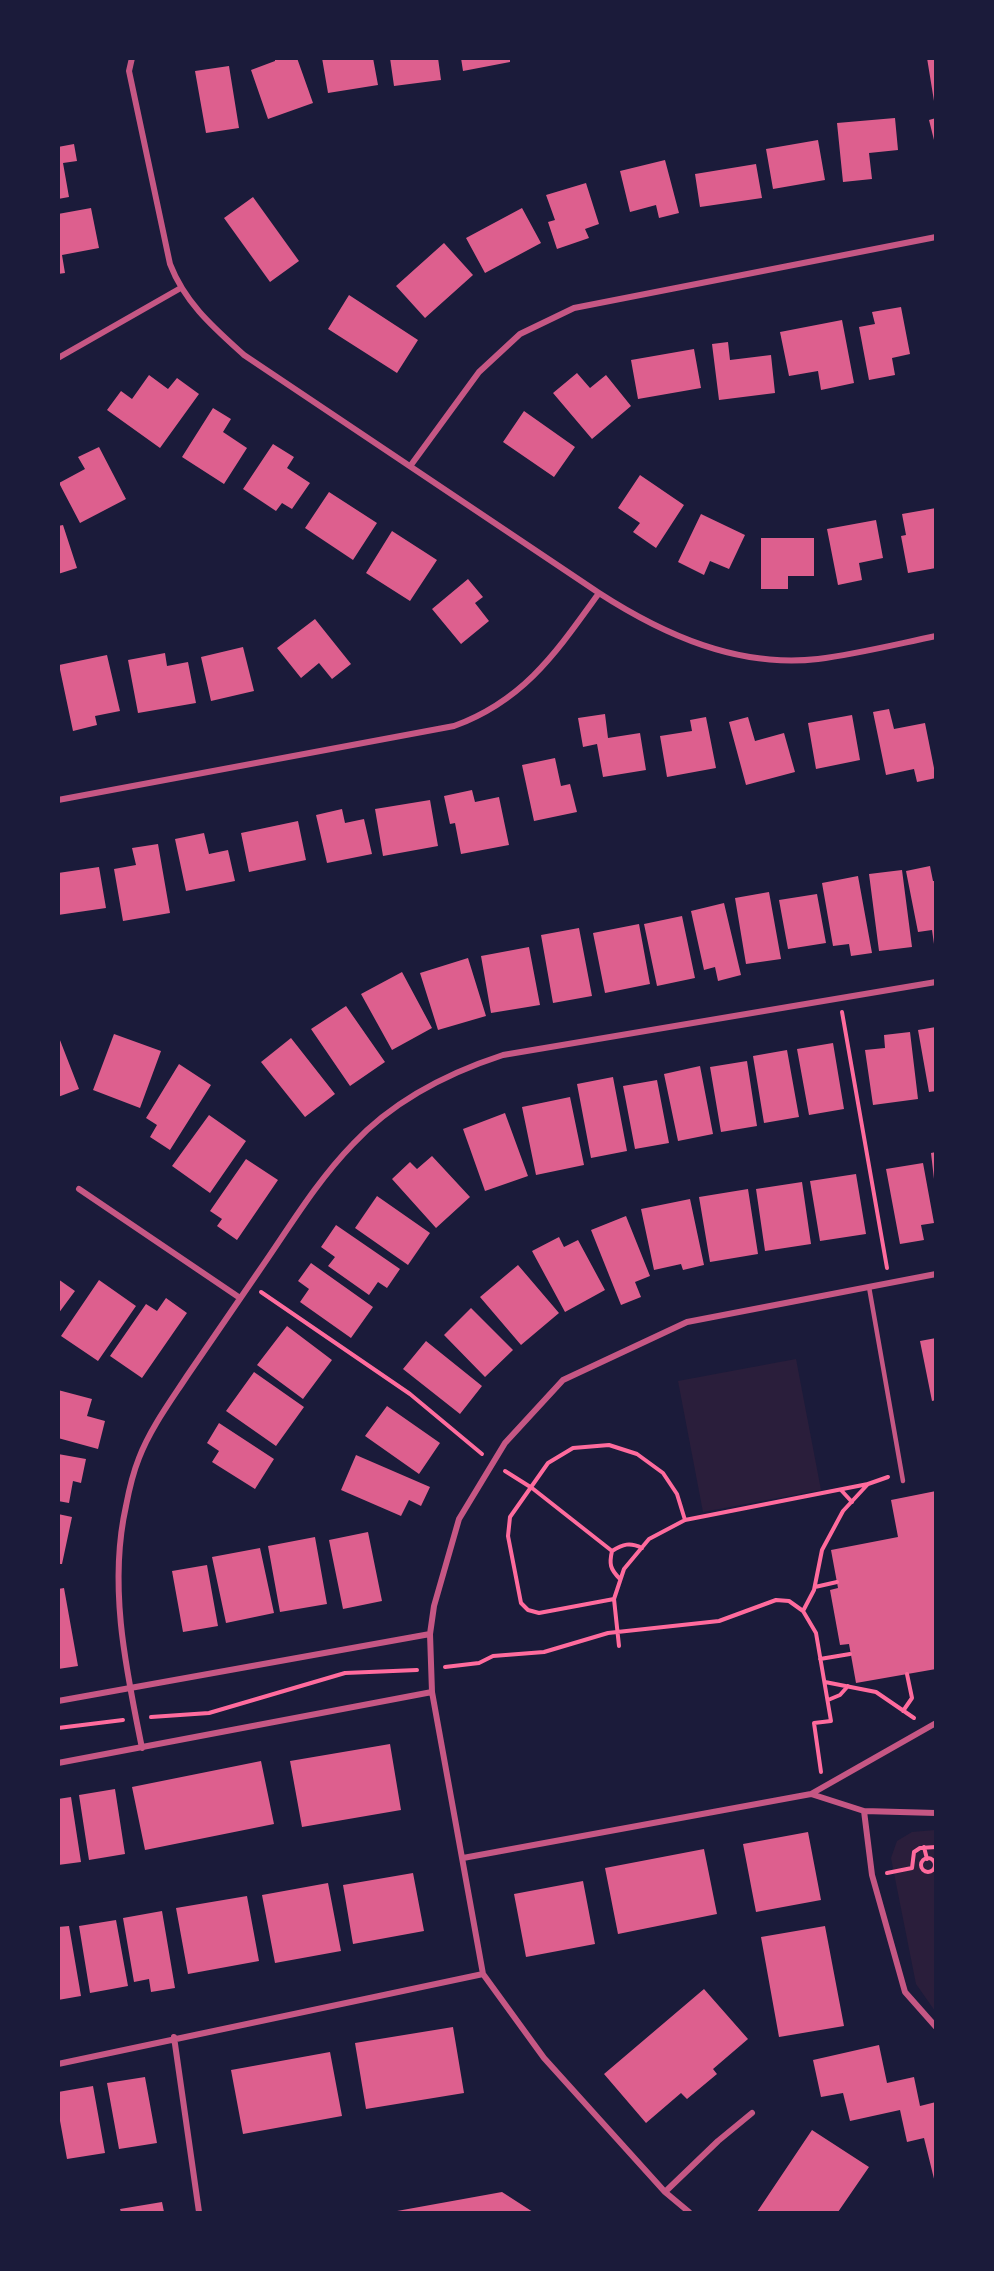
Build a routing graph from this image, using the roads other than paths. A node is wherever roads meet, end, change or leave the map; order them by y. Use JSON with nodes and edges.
{"nodes":[{"id":1,"x":132,"y":58,"type":"edge"},
{"id":2,"x":936,"y":237,"type":"edge"},
{"id":3,"x":179,"y":289,"type":"junction"},
{"id":4,"x":58,"y":358,"type":"edge"},
{"id":5,"x":411,"y":465,"type":"junction"},
{"id":6,"x":599,"y":592,"type":"junction"},
{"id":7,"x":936,"y":636,"type":"edge"},
{"id":8,"x":58,"y":800,"type":"edge"},
{"id":9,"x":936,"y":982,"type":"edge"},
{"id":10,"x":79,"y":1189,"type":"dead end"},
{"id":11,"x":936,"y":1274,"type":"edge"},
{"id":12,"x":869,"y":1287,"type":"junction"},
{"id":13,"x":240,"y":1298,"type":"junction"},
{"id":14,"x":903,"y":1481,"type":"dead end"},
{"id":15,"x":430,"y":1634,"type":"junction"},
{"id":16,"x":129,"y":1687,"type":"junction"},
{"id":17,"x":432,"y":1692,"type":"junction"},
{"id":18,"x":58,"y":1701,"type":"edge"},
{"id":19,"x":936,"y":1723,"type":"edge"},
{"id":20,"x":142,"y":1748,"type":"junction"},
{"id":21,"x":58,"y":1763,"type":"edge"},
{"id":22,"x":811,"y":1794,"type":"junction"},
{"id":23,"x":864,"y":1811,"type":"junction"},
{"id":24,"x":936,"y":1813,"type":"edge"},
{"id":25,"x":463,"y":1858,"type":"junction"},
{"id":26,"x":483,"y":1974,"type":"junction"},
{"id":27,"x":936,"y":2027,"type":"edge"},
{"id":28,"x":174,"y":2037,"type":"junction"},
{"id":29,"x":58,"y":2064,"type":"edge"},
{"id":30,"x":752,"y":2114,"type":"dead end"},
{"id":31,"x":665,"y":2192,"type":"junction"},
{"id":32,"x":199,"y":2212,"type":"edge"},
{"id":33,"x":689,"y":2212,"type":"edge"}],
"edges":[{"from":1,"to":3,"type":"street"},
{"from":2,"to":5,"type":"street"},
{"from":3,"to":4,"type":"street"},
{"from":3,"to":5,"type":"street"},
{"from":5,"to":6,"type":"street"},
{"from":6,"to":7,"type":"street"},
{"from":6,"to":8,"type":"street"},
{"from":9,"to":13,"type":"street"},
{"from":10,"to":13,"type":"street"},
{"from":11,"to":12,"type":"street"},
{"from":12,"to":14,"type":"lane"},
{"from":12,"to":15,"type":"street"},
{"from":13,"to":16,"type":"street"},
{"from":15,"to":16,"type":"street"},
{"from":15,"to":17,"type":"street"},
{"from":16,"to":18,"type":"street"},
{"from":16,"to":20,"type":"street"},
{"from":17,"to":20,"type":"street"},
{"from":17,"to":25,"type":"street"},
{"from":19,"to":22,"type":"street"},
{"from":20,"to":21,"type":"street"},
{"from":22,"to":23,"type":"street"},
{"from":22,"to":25,"type":"street"},
{"from":23,"to":24,"type":"street"},
{"from":23,"to":27,"type":"street"},
{"from":25,"to":26,"type":"street"},
{"from":26,"to":28,"type":"street"},
{"from":26,"to":31,"type":"street"},
{"from":28,"to":29,"type":"street"},
{"from":28,"to":32,"type":"street"},
{"from":30,"to":31,"type":"street"},
{"from":31,"to":33,"type":"street"}]}
